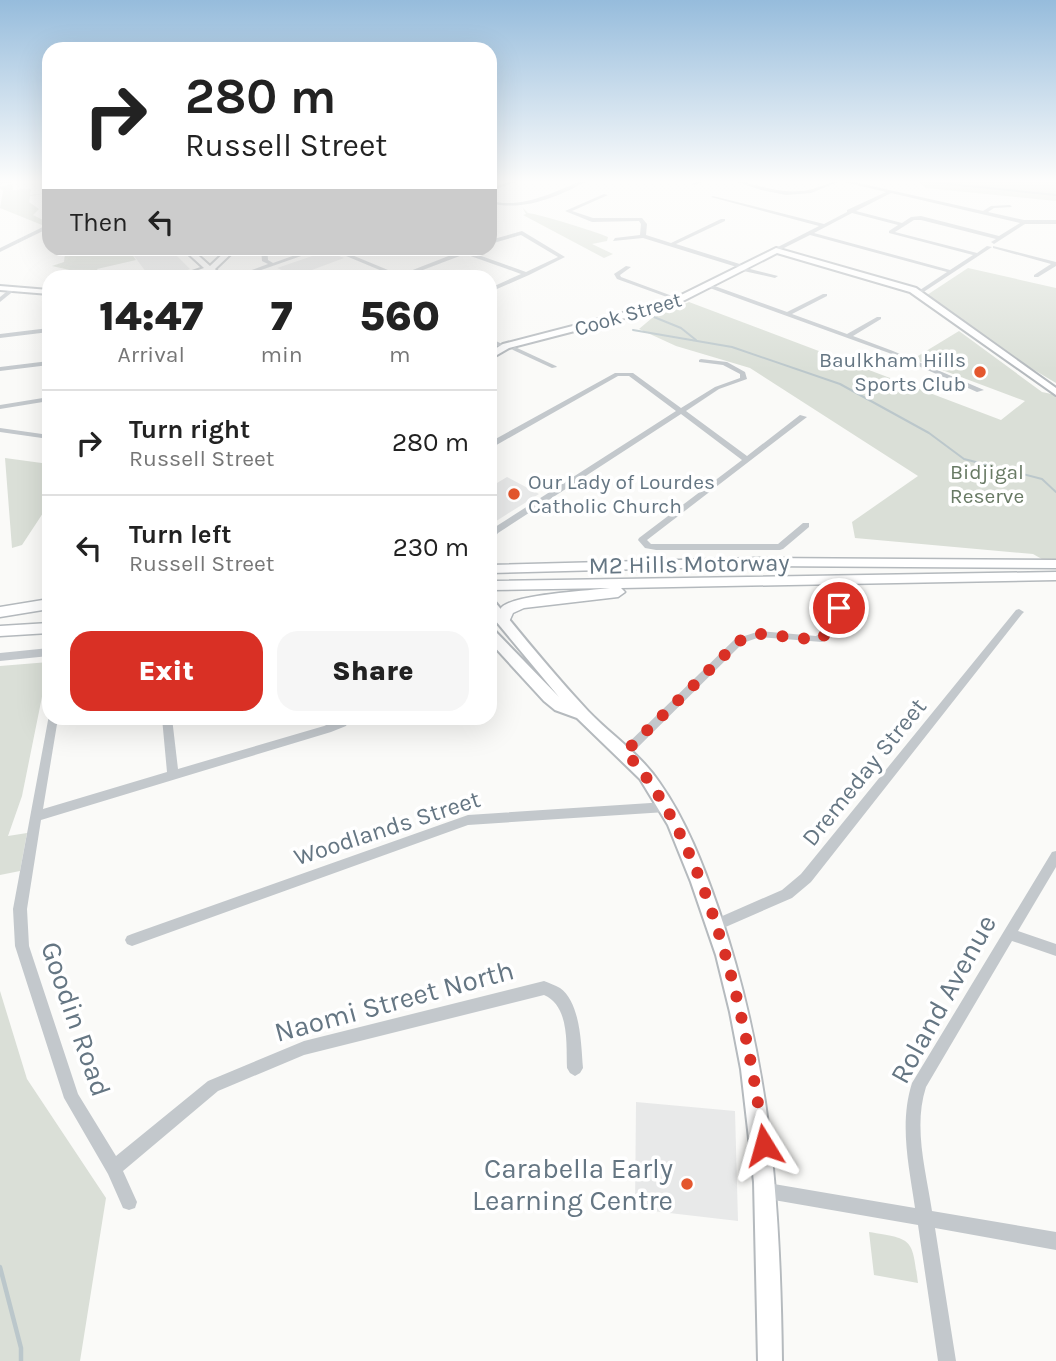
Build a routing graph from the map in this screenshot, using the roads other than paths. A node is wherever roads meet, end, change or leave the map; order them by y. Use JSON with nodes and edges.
{"nodes":[{"id":1,"x":539,"y":244,"type":"edge"},
{"id":2,"x":666,"y":244,"type":"edge"},
{"id":3,"x":673,"y":244,"type":"edge"},
{"id":4,"x":788,"y":244,"type":"edge"},
{"id":5,"x":847,"y":244,"type":"edge"},
{"id":6,"x":935,"y":244,"type":"edge"},
{"id":7,"x":994,"y":244,"type":"edge"},
{"id":8,"x":670,"y":245,"type":"junction"},
{"id":9,"x":992,"y":246,"type":"junction"},
{"id":10,"x":776,"y":250,"type":"junction"},
{"id":11,"x":1056,"y":252,"type":"edge"},
{"id":12,"x":976,"y":254,"type":"junction"},
{"id":13,"x":188,"y":256,"type":"edge"},
{"id":14,"x":194,"y":256,"type":"edge"},
{"id":15,"x":229,"y":256,"type":"edge"},
{"id":16,"x":231,"y":256,"type":"edge"},
{"id":17,"x":265,"y":256,"type":"edge"},
{"id":18,"x":299,"y":256,"type":"edge"},
{"id":19,"x":350,"y":256,"type":"edge"},
{"id":20,"x":454,"y":256,"type":"edge"},
{"id":21,"x":476,"y":256,"type":"edge"},
{"id":22,"x":227,"y":259,"type":"junction"},
{"id":23,"x":1046,"y":260,"type":"junction"},
{"id":24,"x":199,"y":261,"type":"junction"},
{"id":25,"x":274,"y":265,"type":"junction"},
{"id":26,"x":628,"y":267,"type":"dead end"},
{"id":27,"x":742,"y":268,"type":"junction"},
{"id":28,"x":204,"y":270,"type":"edge"},
{"id":29,"x":206,"y":270,"type":"edge"},
{"id":30,"x":214,"y":270,"type":"edge"},
{"id":31,"x":214,"y":270,"type":"edge"},
{"id":32,"x":259,"y":270,"type":"edge"},
{"id":33,"x":385,"y":270,"type":"edge"},
{"id":34,"x":416,"y":270,"type":"edge"},
{"id":35,"x":952,"y":272,"type":"junction"},
{"id":36,"x":527,"y":274,"type":"junction"},
{"id":37,"x":775,"y":276,"type":"dead end"},
{"id":38,"x":1036,"y":276,"type":"dead end"},
{"id":39,"x":709,"y":286,"type":"junction"},
{"id":40,"x":497,"y":287,"type":"edge"},
{"id":41,"x":0,"y":289,"type":"edge"},
{"id":42,"x":12,"y":290,"type":"junction"},
{"id":43,"x":42,"y":292,"type":"edge"},
{"id":44,"x":918,"y":292,"type":"junction"},
{"id":45,"x":825,"y":295,"type":"dead end"},
{"id":46,"x":0,"y":300,"type":"edge"},
{"id":47,"x":680,"y":300,"type":"junction"},
{"id":48,"x":786,"y":315,"type":"junction"},
{"id":49,"x":879,"y":318,"type":"dead end"},
{"id":50,"x":42,"y":331,"type":"edge"},
{"id":51,"x":0,"y":336,"type":"edge"},
{"id":52,"x":848,"y":336,"type":"junction"},
{"id":53,"x":497,"y":343,"type":"edge"},
{"id":54,"x":509,"y":348,"type":"junction"},
{"id":55,"x":497,"y":353,"type":"edge"},
{"id":56,"x":701,"y":361,"type":"dead end"},
{"id":57,"x":42,"y":364,"type":"edge"},
{"id":58,"x":554,"y":367,"type":"dead end"},
{"id":59,"x":0,"y":369,"type":"edge"},
{"id":60,"x":981,"y":390,"type":"dead end"},
{"id":61,"x":1056,"y":392,"type":"edge"},
{"id":62,"x":42,"y":400,"type":"edge"},
{"id":63,"x":0,"y":407,"type":"edge"},
{"id":64,"x":681,"y":411,"type":"junction"},
{"id":65,"x":803,"y":417,"type":"dead end"},
{"id":66,"x":0,"y":430,"type":"edge"},
{"id":67,"x":42,"y":436,"type":"edge"},
{"id":68,"x":497,"y":441,"type":"edge"},
{"id":69,"x":746,"y":459,"type":"junction"},
{"id":70,"x":806,"y":526,"type":"dead end"},
{"id":71,"x":497,"y":530,"type":"edge"},
{"id":72,"x":497,"y":560,"type":"edge"},
{"id":73,"x":894,"y":563,"type":"junction"},
{"id":74,"x":1056,"y":565,"type":"edge"},
{"id":75,"x":497,"y":569,"type":"edge"},
{"id":76,"x":1056,"y":576,"type":"edge"},
{"id":77,"x":963,"y":577,"type":"junction"},
{"id":78,"x":497,"y":589,"type":"edge"},
{"id":79,"x":497,"y":590,"type":"edge"},
{"id":80,"x":608,"y":593,"type":"junction"},
{"id":81,"x":42,"y":605,"type":"edge"},
{"id":82,"x":839,"y":608,"type":"dead end"},
{"id":83,"x":0,"y":612,"type":"edge"},
{"id":84,"x":1019,"y":612,"type":"dead end"},
{"id":85,"x":42,"y":613,"type":"edge"},
{"id":86,"x":497,"y":613,"type":"edge"},
{"id":87,"x":0,"y":619,"type":"edge"},
{"id":88,"x":503,"y":621,"type":"junction"},
{"id":89,"x":42,"y":628,"type":"edge"},
{"id":90,"x":0,"y":631,"type":"edge"},
{"id":91,"x":42,"y":636,"type":"edge"},
{"id":92,"x":0,"y":639,"type":"edge"},
{"id":93,"x":497,"y":641,"type":"edge"},
{"id":94,"x":42,"y":653,"type":"edge"},
{"id":95,"x":0,"y":657,"type":"edge"},
{"id":96,"x":581,"y":714,"type":"junction"},
{"id":97,"x":51,"y":725,"type":"edge"},
{"id":98,"x":168,"y":725,"type":"edge"},
{"id":99,"x":337,"y":725,"type":"edge"},
{"id":100,"x":625,"y":752,"type":"junction"},
{"id":101,"x":173,"y":773,"type":"junction"},
{"id":102,"x":666,"y":807,"type":"junction"},
{"id":103,"x":38,"y":816,"type":"junction"},
{"id":104,"x":1056,"y":856,"type":"edge"},
{"id":105,"x":716,"y":925,"type":"junction"},
{"id":106,"x":1009,"y":934,"type":"junction"},
{"id":107,"x":132,"y":940,"type":"dead end"},
{"id":108,"x":1056,"y":950,"type":"edge"},
{"id":109,"x":575,"y":1068,"type":"dead end"},
{"id":110,"x":114,"y":1168,"type":"junction"},
{"id":111,"x":768,"y":1191,"type":"junction"},
{"id":112,"x":129,"y":1202,"type":"dead end"},
{"id":113,"x":924,"y":1218,"type":"junction"},
{"id":114,"x":1056,"y":1241,"type":"edge"},
{"id":115,"x":771,"y":1361,"type":"edge"},
{"id":116,"x":947,"y":1361,"type":"edge"}],
"edges":[{"from":1,"to":36,"type":"street"},
{"from":2,"to":8,"type":"street"},
{"from":3,"to":8,"type":"street"},
{"from":4,"to":10,"type":"street","name":"Cook Street"},
{"from":5,"to":35,"type":"street"},
{"from":6,"to":12,"type":"street"},
{"from":7,"to":9,"type":"street"},
{"from":8,"to":27,"type":"street"},
{"from":9,"to":12,"type":"street"},
{"from":9,"to":23,"type":"street"},
{"from":10,"to":27,"type":"main road","name":"Cook Street"},
{"from":10,"to":44,"type":"main road"},
{"from":11,"to":23,"type":"street"},
{"from":12,"to":35,"type":"street"},
{"from":13,"to":28,"type":"main road"},
{"from":14,"to":24,"type":"main road"},
{"from":15,"to":22,"type":"main road"},
{"from":16,"to":22,"type":"main road"},
{"from":17,"to":25,"type":"street"},
{"from":18,"to":25,"type":"street"},
{"from":19,"to":33,"type":"street"},
{"from":20,"to":34,"type":"street"},
{"from":21,"to":36,"type":"street"},
{"from":22,"to":24,"type":"main road"},
{"from":22,"to":30,"type":"main road"},
{"from":22,"to":31,"type":"main road"},
{"from":23,"to":38,"type":"street"},
{"from":24,"to":29,"type":"main road"},
{"from":25,"to":32,"type":"street"},
{"from":26,"to":47,"type":"street"},
{"from":27,"to":37,"type":"street"},
{"from":27,"to":39,"type":"main road","name":"Cook Street"},
{"from":35,"to":44,"type":"street"},
{"from":36,"to":40,"type":"street"},
{"from":39,"to":47,"type":"main road","name":"Cook Street"},
{"from":39,"to":48,"type":"street"},
{"from":41,"to":42,"type":"main road"},
{"from":42,"to":43,"type":"main road"},
{"from":42,"to":46,"type":"street"},
{"from":44,"to":61,"type":"main road"},
{"from":45,"to":48,"type":"street"},
{"from":47,"to":54,"type":"main road","name":"Cook Street"},
{"from":48,"to":52,"type":"street"},
{"from":49,"to":52,"type":"street"},
{"from":50,"to":51,"type":"street"},
{"from":52,"to":60,"type":"street"},
{"from":53,"to":54,"type":"street"},
{"from":54,"to":55,"type":"main road","name":"Cook Street"},
{"from":54,"to":58,"type":"street"},
{"from":56,"to":64,"type":"street"},
{"from":57,"to":59,"type":"street"},
{"from":62,"to":63,"type":"street"},
{"from":64,"to":68,"type":"street"},
{"from":64,"to":69,"type":"street"},
{"from":64,"to":71,"type":"street"},
{"from":65,"to":69,"type":"street"},
{"from":66,"to":67,"type":"street"},
{"from":69,"to":70,"type":"street"},
{"from":72,"to":73,"type":"highway"},
{"from":73,"to":74,"type":"highway","name":"M2 Hills Motorway"},
{"from":73,"to":75,"type":"highway","name":"M2 Hills Motorway"},
{"from":76,"to":77,"type":"highway","name":"M2 Hills Motorway"},
{"from":77,"to":78,"type":"highway","name":"M2 Hills Motorway"},
{"from":77,"to":80,"type":"highway"},
{"from":79,"to":80,"type":"highway"},
{"from":80,"to":88,"type":"highway"},
{"from":81,"to":83,"type":"highway"},
{"from":82,"to":100,"type":"street"},
{"from":84,"to":105,"type":"street","name":"Dremeday Street"},
{"from":85,"to":87,"type":"highway"},
{"from":86,"to":88,"type":"main road"},
{"from":88,"to":96,"type":"main road"},
{"from":89,"to":90,"type":"highway"},
{"from":91,"to":92,"type":"highway"},
{"from":93,"to":96,"type":"main road"},
{"from":94,"to":95,"type":"street"},
{"from":96,"to":100,"type":"main road"},
{"from":97,"to":103,"type":"street","name":"Goodin Road"},
{"from":98,"to":101,"type":"street"},
{"from":99,"to":101,"type":"street"},
{"from":100,"to":102,"type":"main road"},
{"from":101,"to":103,"type":"street"},
{"from":102,"to":105,"type":"main road"},
{"from":102,"to":107,"type":"street","name":"Woodlands Street"},
{"from":103,"to":110,"type":"street","name":"Goodin Road"},
{"from":104,"to":106,"type":"street","name":"Roland Avenue"},
{"from":105,"to":111,"type":"main road"},
{"from":106,"to":108,"type":"street"},
{"from":106,"to":113,"type":"street","name":"Roland Avenue"},
{"from":109,"to":110,"type":"street","name":"Naomi Street North"},
{"from":110,"to":112,"type":"street","name":"Goodin Road"},
{"from":111,"to":113,"type":"street"},
{"from":111,"to":115,"type":"main road"},
{"from":113,"to":114,"type":"street"},
{"from":113,"to":116,"type":"street","name":"Roland Avenue"}]}
